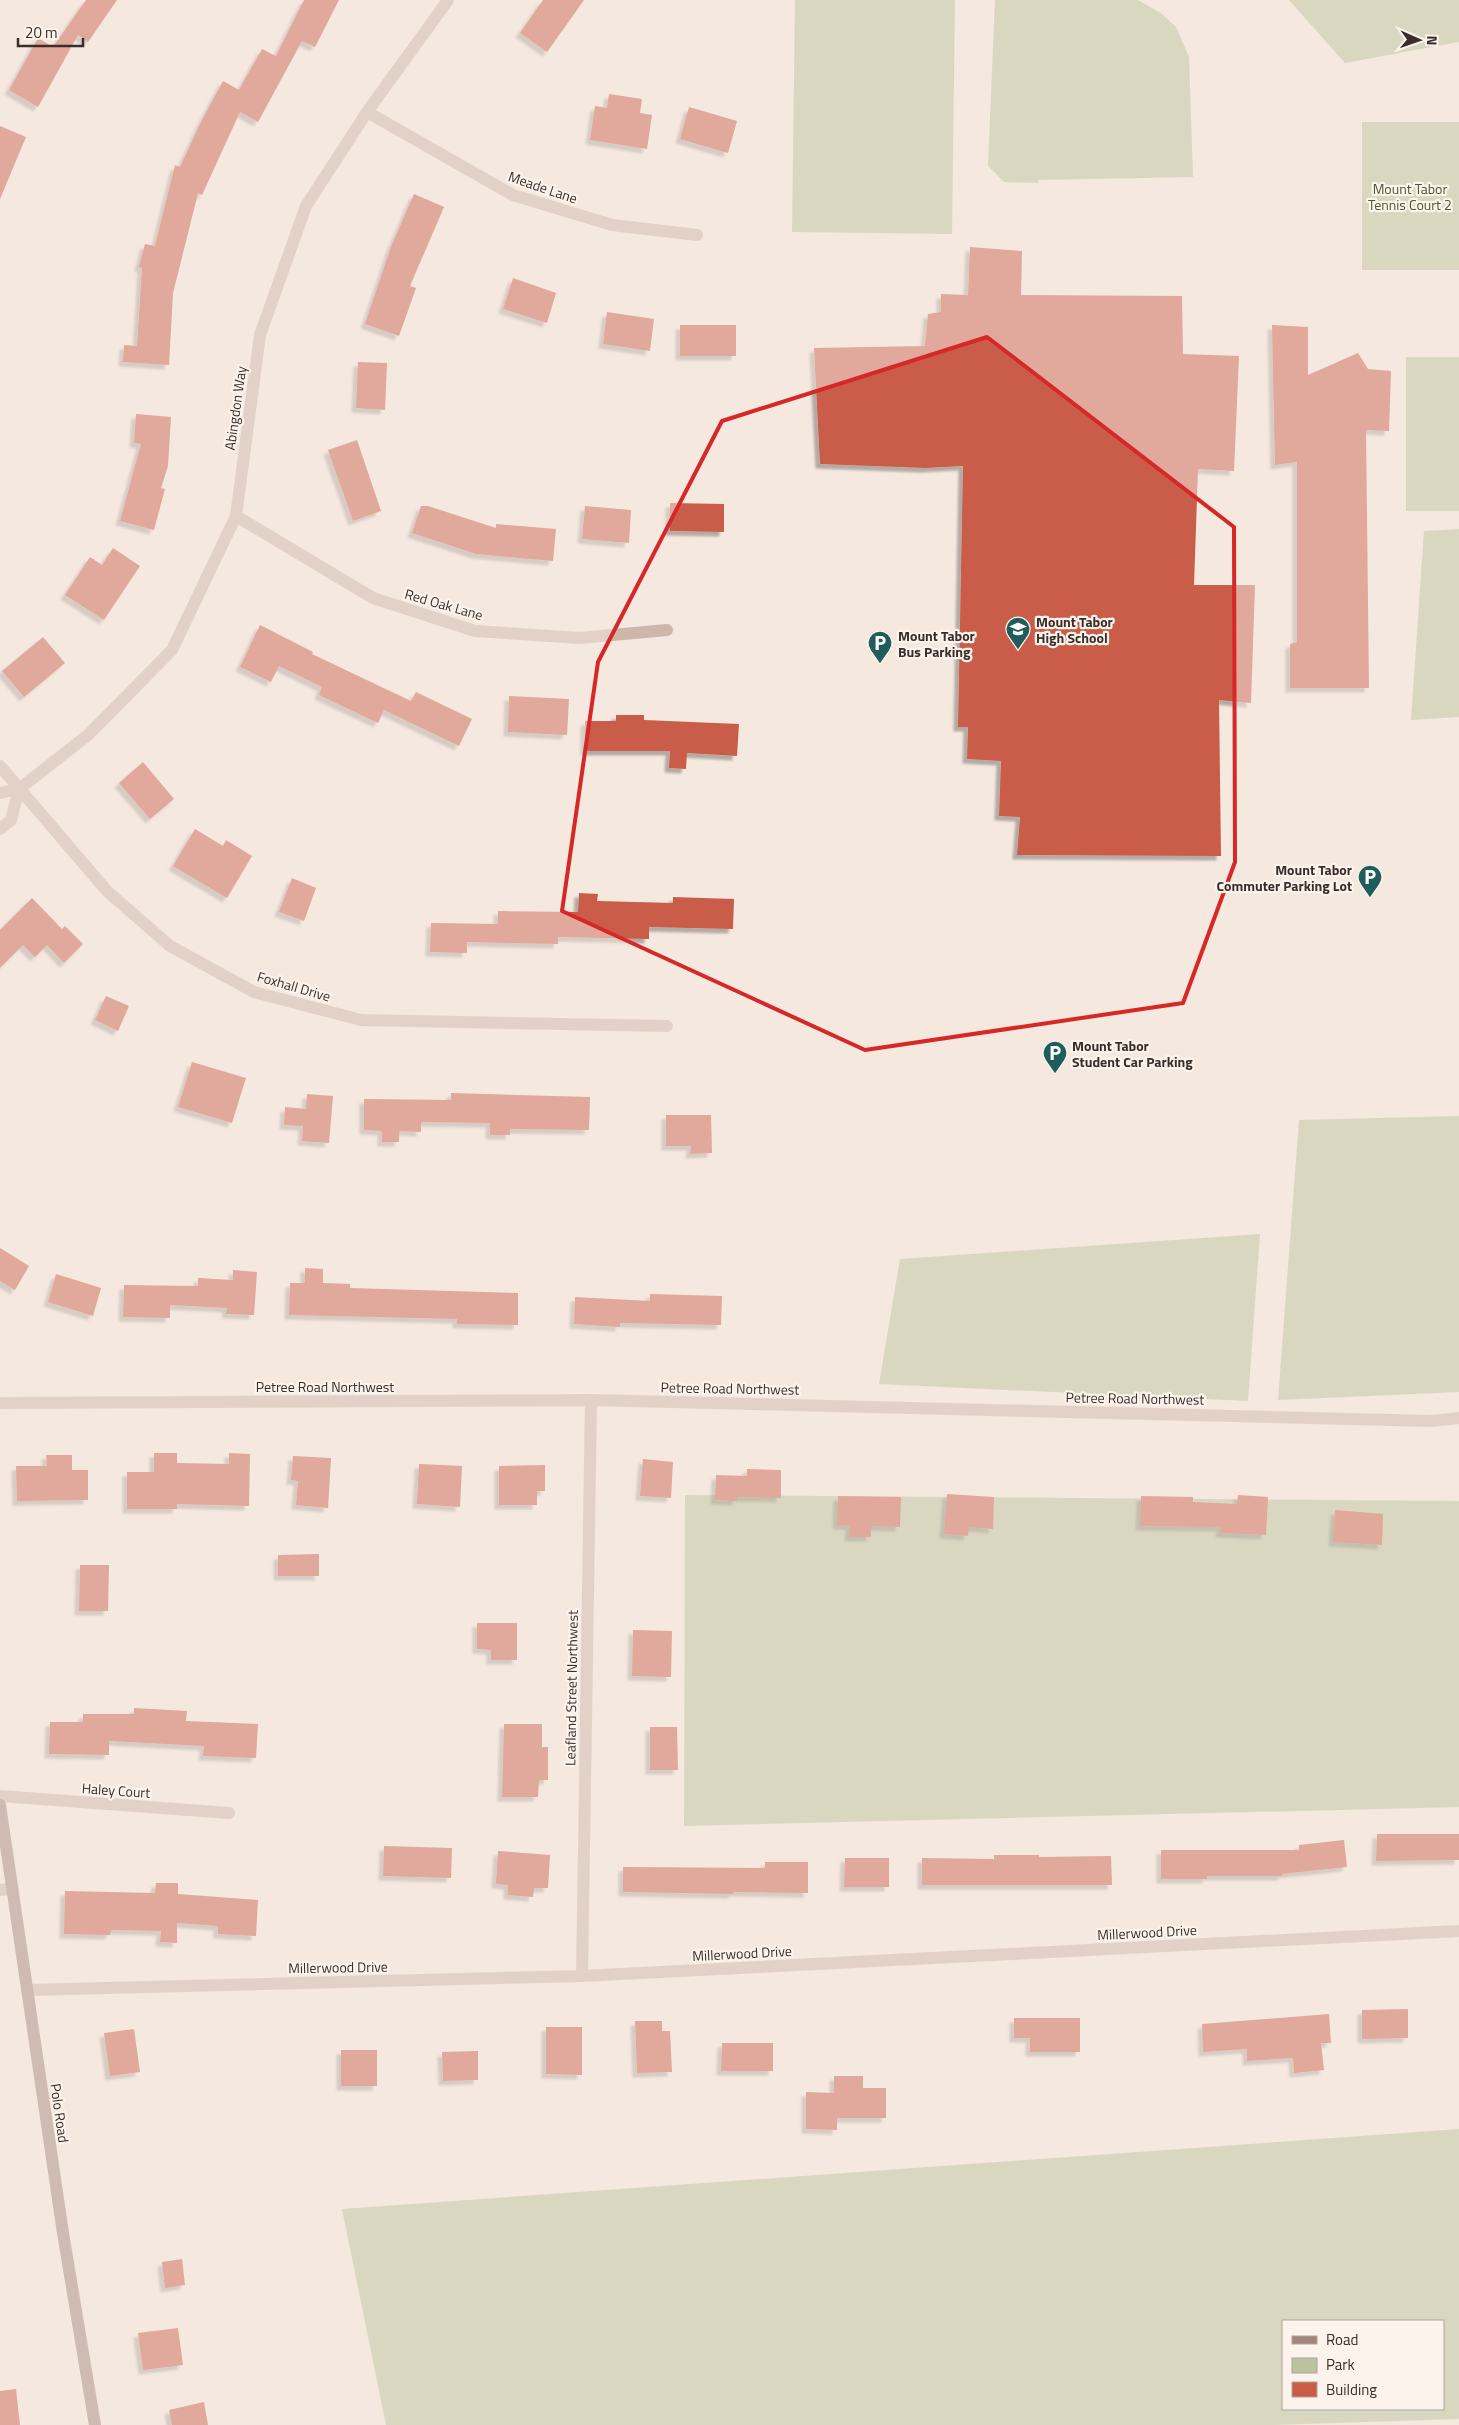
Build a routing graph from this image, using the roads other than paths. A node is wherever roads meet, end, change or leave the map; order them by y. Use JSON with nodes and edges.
{"nodes":[{"id":1,"x":448,"y":0,"type":"edge"},
{"id":2,"x":367,"y":112,"type":"junction"},
{"id":3,"x":697,"y":235,"type":"dead end"},
{"id":4,"x":236,"y":516,"type":"junction"},
{"id":5,"x":667,"y":630,"type":"dead end"},
{"id":6,"x":0,"y":766,"type":"edge"},
{"id":7,"x":18,"y":789,"type":"junction"},
{"id":8,"x":0,"y":793,"type":"edge"},
{"id":9,"x":0,"y":829,"type":"edge"},
{"id":10,"x":667,"y":1026,"type":"dead end"},
{"id":11,"x":591,"y":1400,"type":"junction"},
{"id":12,"x":0,"y":1403,"type":"edge"},
{"id":13,"x":1459,"y":1418,"type":"edge"},
{"id":14,"x":0,"y":1796,"type":"edge"},
{"id":15,"x":0,"y":1805,"type":"edge"},
{"id":16,"x":229,"y":1813,"type":"dead end"},
{"id":17,"x":6,"y":1889,"type":"edge"},
{"id":18,"x":1459,"y":1931,"type":"edge"},
{"id":19,"x":582,"y":1976,"type":"junction"},
{"id":20,"x":27,"y":1990,"type":"junction"},
{"id":21,"x":95,"y":2425,"type":"edge"}],
"edges":[{"from":1,"to":2,"type":"street","name":"Abingdon Way"},
{"from":2,"to":3,"type":"street","name":"Meade Lane"},
{"from":2,"to":4,"type":"street","name":"Abingdon Way"},
{"from":4,"to":5,"type":"street","name":"Red Oak Lane"},
{"from":4,"to":7,"type":"street","name":"Abingdon Way"},
{"from":6,"to":7,"type":"street","name":"Foxhall Drive"},
{"from":7,"to":8,"type":"street","name":"Abingdon Way"},
{"from":7,"to":9,"type":"street"},
{"from":7,"to":10,"type":"street","name":"Foxhall Drive"},
{"from":11,"to":12,"type":"street","name":"Petree Road Northwest"},
{"from":11,"to":13,"type":"street","name":"Petree Road Northwest"},
{"from":11,"to":19,"type":"street","name":"Leafland Street Northwest"},
{"from":14,"to":16,"type":"street","name":"Haley Court"},
{"from":15,"to":17,"type":"main road","name":"Polo Road"},
{"from":17,"to":20,"type":"main road","name":"Polo Road"},
{"from":18,"to":19,"type":"street","name":"Millerwood Drive"},
{"from":19,"to":20,"type":"street","name":"Millerwood Drive"},
{"from":20,"to":21,"type":"main road","name":"Polo Road"}]}
